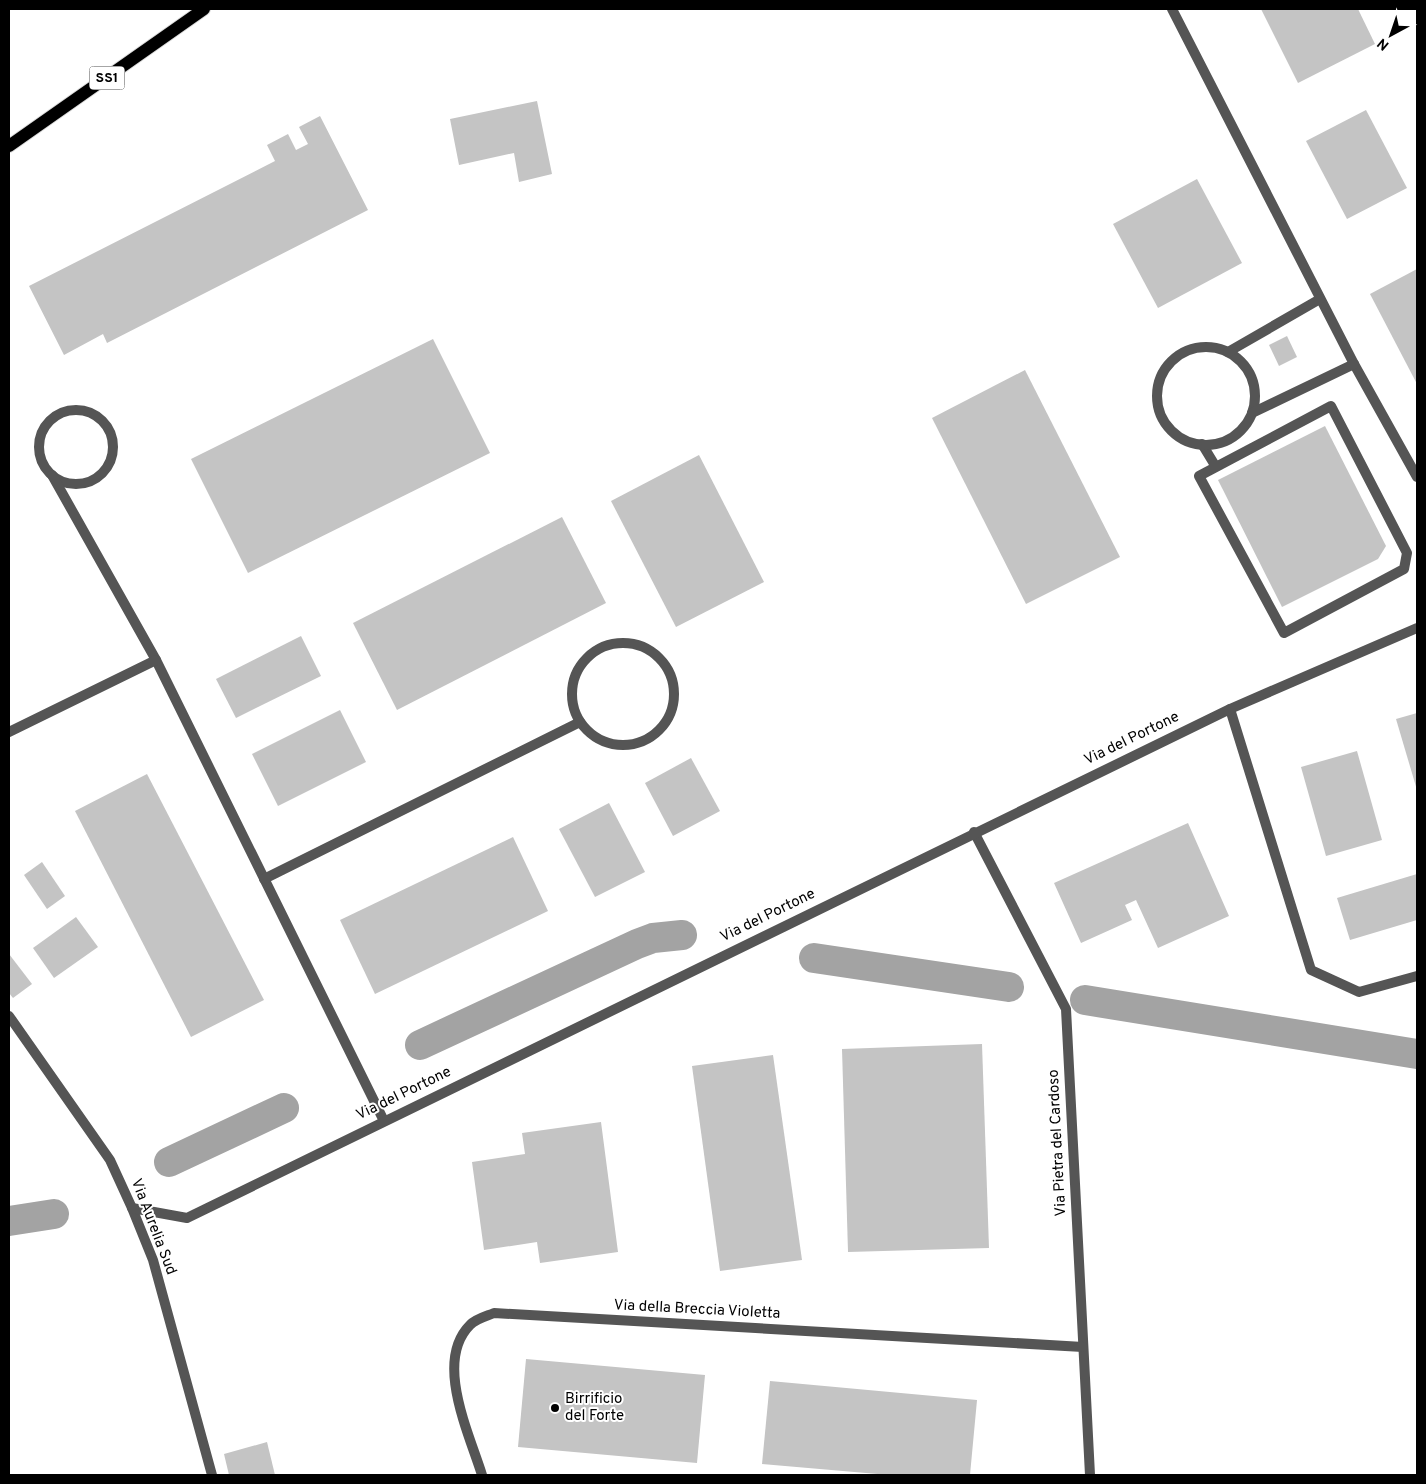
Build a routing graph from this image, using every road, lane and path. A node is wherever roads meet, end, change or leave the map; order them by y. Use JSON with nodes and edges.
{"nodes":[{"id":1,"x":204,"y":9,"type":"edge"},
{"id":2,"x":1172,"y":9,"type":"edge"},
{"id":3,"x":9,"y":146,"type":"edge"},
{"id":4,"x":1320,"y":299,"type":"junction"},
{"id":5,"x":1228,"y":352,"type":"junction"},
{"id":6,"x":1354,"y":364,"type":"junction"},
{"id":7,"x":1252,"y":413,"type":"junction"},
{"id":8,"x":1202,"y":444,"type":"junction"},
{"id":9,"x":1216,"y":467,"type":"junction"},
{"id":10,"x":52,"y":475,"type":"junction"},
{"id":11,"x":1417,"y":477,"type":"edge"},
{"id":12,"x":1417,"y":628,"type":"edge"},
{"id":13,"x":156,"y":660,"type":"junction"},
{"id":14,"x":1230,"y":708,"type":"junction"},
{"id":15,"x":580,"y":722,"type":"junction"},
{"id":16,"x":9,"y":732,"type":"edge"},
{"id":17,"x":974,"y":832,"type":"junction"},
{"id":18,"x":264,"y":879,"type":"junction"},
{"id":19,"x":1417,"y":976,"type":"edge"},
{"id":20,"x":9,"y":1016,"type":"edge"},
{"id":21,"x":384,"y":1121,"type":"junction"},
{"id":22,"x":132,"y":1208,"type":"junction"},
{"id":23,"x":1083,"y":1347,"type":"junction"},
{"id":24,"x":212,"y":1475,"type":"edge"},
{"id":25,"x":482,"y":1475,"type":"edge"},
{"id":26,"x":1090,"y":1475,"type":"edge"}],
"edges":[{"from":1,"to":3,"type":"main road","number":"SS1"},
{"from":2,"to":4,"type":"street"},
{"from":4,"to":5,"type":"street"},
{"from":4,"to":6,"type":"street"},
{"from":5,"to":7,"type":"street"},
{"from":5,"to":8,"type":"street"},
{"from":6,"to":7,"type":"street"},
{"from":6,"to":11,"type":"street"},
{"from":7,"to":8,"type":"street"},
{"from":8,"to":9,"type":"street"},
{"from":9,"to":9,"type":"street"},
{"from":10,"to":10,"type":"street"},
{"from":10,"to":13,"type":"street"},
{"from":12,"to":14,"type":"street","name":"Via del Portone"},
{"from":13,"to":16,"type":"street"},
{"from":13,"to":18,"type":"street"},
{"from":14,"to":17,"type":"street","name":"Via del Portone"},
{"from":14,"to":19,"type":"street"},
{"from":15,"to":15,"type":"street"},
{"from":15,"to":18,"type":"street"},
{"from":17,"to":21,"type":"street","name":"Via del Portone"},
{"from":17,"to":23,"type":"street","name":"Via Pietra del Cardoso"},
{"from":18,"to":21,"type":"street"},
{"from":20,"to":22,"type":"street","name":"Via Aurelia Sud"},
{"from":21,"to":22,"type":"street","name":"Via del Portone"},
{"from":22,"to":24,"type":"street","name":"Via Aurelia Sud"},
{"from":23,"to":25,"type":"street","name":"Via della Breccia Violetta"},
{"from":23,"to":26,"type":"street","name":"Via Pietra del Cardoso"}]}
